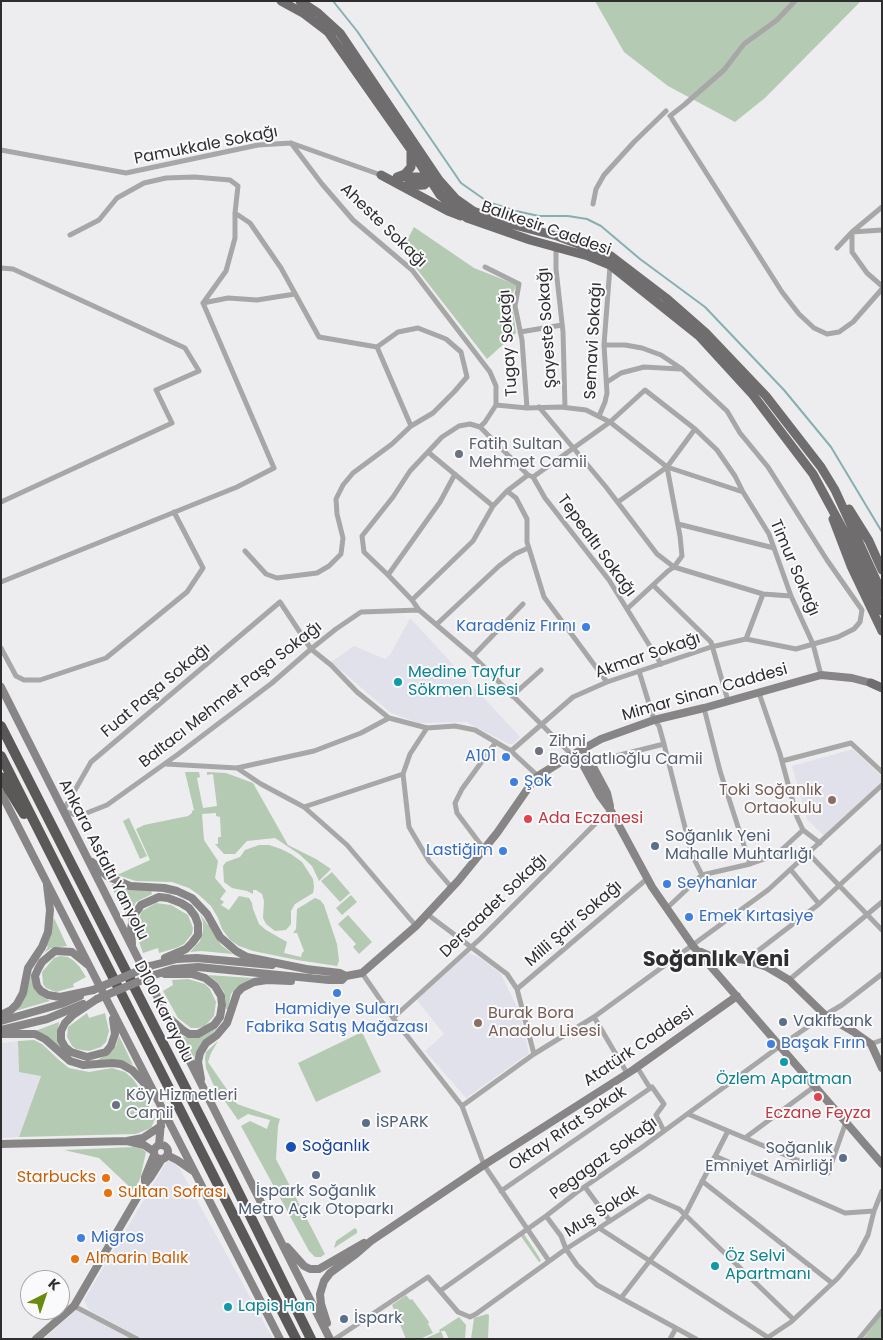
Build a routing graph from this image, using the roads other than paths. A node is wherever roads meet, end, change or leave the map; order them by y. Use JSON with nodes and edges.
{"nodes":[{"id":1,"x":281,"y":1,"type":"edge"},
{"id":2,"x":300,"y":1,"type":"edge"},
{"id":3,"x":795,"y":1,"type":"edge"},
{"id":4,"x":670,"y":115,"type":"junction"},
{"id":5,"x":291,"y":143,"type":"junction"},
{"id":6,"x":1,"y":150,"type":"edge"},
{"id":7,"x":411,"y":150,"type":"junction"},
{"id":8,"x":381,"y":175,"type":"joint"},
{"id":9,"x":431,"y":176,"type":"junction"},
{"id":10,"x":398,"y":180,"type":"junction"},
{"id":11,"x":593,"y":204,"type":"dead end"},
{"id":12,"x":882,"y":207,"type":"edge"},
{"id":13,"x":235,"y":212,"type":"junction"},
{"id":14,"x":470,"y":215,"type":"junction"},
{"id":15,"x":882,"y":230,"type":"edge"},
{"id":16,"x":852,"y":232,"type":"junction"},
{"id":17,"x":70,"y":235,"type":"dead end"},
{"id":18,"x":556,"y":247,"type":"junction"},
{"id":19,"x":837,"y":248,"type":"dead end"},
{"id":20,"x":610,"y":265,"type":"junction"},
{"id":21,"x":485,"y":267,"type":"dead end"},
{"id":22,"x":1,"y":268,"type":"edge"},
{"id":23,"x":882,"y":288,"type":"edge"},
{"id":24,"x":295,"y":294,"type":"junction"},
{"id":25,"x":203,"y":303,"type":"junction"},
{"id":26,"x":562,"y":325,"type":"junction"},
{"id":27,"x":520,"y":332,"type":"junction"},
{"id":28,"x":604,"y":345,"type":"junction"},
{"id":29,"x":377,"y":347,"type":"junction"},
{"id":30,"x":682,"y":369,"type":"junction"},
{"id":31,"x":606,"y":382,"type":"junction"},
{"id":32,"x":496,"y":405,"type":"junction"},
{"id":33,"x":566,"y":407,"type":"junction"},
{"id":34,"x":527,"y":408,"type":"junction"},
{"id":35,"x":539,"y":408,"type":"junction"},
{"id":36,"x":599,"y":416,"type":"junction"},
{"id":37,"x":610,"y":422,"type":"junction"},
{"id":38,"x":411,"y":426,"type":"junction"},
{"id":39,"x":480,"y":427,"type":"junction"},
{"id":40,"x":695,"y":429,"type":"junction"},
{"id":41,"x":572,"y":448,"type":"junction"},
{"id":42,"x":428,"y":452,"type":"junction"},
{"id":43,"x":667,"y":467,"type":"junction"},
{"id":44,"x":455,"y":474,"type":"junction"},
{"id":45,"x":531,"y":476,"type":"junction"},
{"id":46,"x":835,"y":490,"type":"junction"},
{"id":47,"x":507,"y":491,"type":"junction"},
{"id":48,"x":742,"y":492,"type":"junction"},
{"id":49,"x":825,"y":495,"type":"junction"},
{"id":50,"x":1,"y":502,"type":"edge"},
{"id":51,"x":618,"y":502,"type":"junction"},
{"id":52,"x":493,"y":506,"type":"junction"},
{"id":53,"x":174,"y":512,"type":"junction"},
{"id":54,"x":678,"y":524,"type":"junction"},
{"id":55,"x":528,"y":548,"type":"junction"},
{"id":56,"x":774,"y":548,"type":"junction"},
{"id":57,"x":245,"y":552,"type":"dead end"},
{"id":58,"x":674,"y":567,"type":"junction"},
{"id":59,"x":882,"y":570,"type":"edge"},
{"id":60,"x":388,"y":574,"type":"junction"},
{"id":61,"x":1,"y":582,"type":"edge"},
{"id":62,"x":653,"y":585,"type":"junction"},
{"id":63,"x":882,"y":593,"type":"edge"},
{"id":64,"x":763,"y":594,"type":"junction"},
{"id":65,"x":791,"y":596,"type":"junction"},
{"id":66,"x":412,"y":600,"type":"junction"},
{"id":67,"x":523,"y":604,"type":"dead end"},
{"id":68,"x":627,"y":609,"type":"junction"},
{"id":69,"x":419,"y":610,"type":"junction"},
{"id":70,"x":882,"y":611,"type":"edge"},
{"id":71,"x":437,"y":624,"type":"junction"},
{"id":72,"x":882,"y":631,"type":"edge"},
{"id":73,"x":746,"y":639,"type":"junction"},
{"id":74,"x":813,"y":644,"type":"junction"},
{"id":75,"x":711,"y":647,"type":"junction"},
{"id":76,"x":1,"y":648,"type":"edge"},
{"id":77,"x":311,"y":649,"type":"junction"},
{"id":78,"x":473,"y":656,"type":"junction"},
{"id":79,"x":661,"y":664,"type":"junction"},
{"id":80,"x":541,"y":670,"type":"dead end"},
{"id":81,"x":638,"y":671,"type":"junction"},
{"id":82,"x":821,"y":675,"type":"junction"},
{"id":83,"x":607,"y":682,"type":"junction"},
{"id":84,"x":882,"y":682,"type":"edge"},
{"id":85,"x":871,"y":683,"type":"junction"},
{"id":86,"x":1,"y":688,"type":"edge"},
{"id":87,"x":882,"y":688,"type":"edge"},
{"id":88,"x":759,"y":693,"type":"junction"},
{"id":89,"x":512,"y":696,"type":"junction"},
{"id":90,"x":728,"y":701,"type":"junction"},
{"id":91,"x":704,"y":708,"type":"junction"},
{"id":92,"x":389,"y":718,"type":"junction"},
{"id":93,"x":654,"y":720,"type":"junction"},
{"id":94,"x":542,"y":725,"type":"junction"},
{"id":95,"x":1,"y":726,"type":"edge"},
{"id":96,"x":426,"y":728,"type":"junction"},
{"id":97,"x":496,"y":742,"type":"junction"},
{"id":98,"x":664,"y":744,"type":"junction"},
{"id":99,"x":584,"y":750,"type":"junction"},
{"id":100,"x":511,"y":751,"type":"junction"},
{"id":101,"x":1,"y":756,"type":"edge"},
{"id":102,"x":616,"y":756,"type":"dead end"},
{"id":103,"x":570,"y":757,"type":"junction"},
{"id":104,"x":782,"y":761,"type":"junction"},
{"id":105,"x":165,"y":764,"type":"junction"},
{"id":106,"x":237,"y":768,"type":"junction"},
{"id":107,"x":882,"y":772,"type":"edge"},
{"id":108,"x":403,"y":774,"type":"junction"},
{"id":109,"x":538,"y":776,"type":"junction"},
{"id":110,"x":1,"y":777,"type":"edge"},
{"id":111,"x":882,"y":784,"type":"edge"},
{"id":112,"x":1,"y":793,"type":"edge"},
{"id":113,"x":304,"y":807,"type":"junction"},
{"id":114,"x":63,"y":811,"type":"junction"},
{"id":115,"x":611,"y":811,"type":"junction"},
{"id":116,"x":803,"y":830,"type":"junction"},
{"id":117,"x":820,"y":843,"type":"junction"},
{"id":118,"x":882,"y":846,"type":"edge"},
{"id":119,"x":484,"y":849,"type":"junction"},
{"id":120,"x":84,"y":851,"type":"junction"},
{"id":121,"x":808,"y":853,"type":"junction"},
{"id":122,"x":750,"y":864,"type":"junction"},
{"id":123,"x":791,"y":870,"type":"junction"},
{"id":124,"x":702,"y":875,"type":"junction"},
{"id":125,"x":46,"y":878,"type":"junction"},
{"id":126,"x":648,"y":878,"type":"junction"},
{"id":127,"x":63,"y":879,"type":"junction"},
{"id":128,"x":839,"y":885,"type":"junction"},
{"id":129,"x":452,"y":888,"type":"junction"},
{"id":130,"x":882,"y":902,"type":"edge"},
{"id":131,"x":819,"y":904,"type":"junction"},
{"id":132,"x":667,"y":908,"type":"junction"},
{"id":133,"x":428,"y":914,"type":"junction"},
{"id":134,"x":867,"y":915,"type":"junction"},
{"id":135,"x":416,"y":926,"type":"junction"},
{"id":136,"x":882,"y":930,"type":"edge"},
{"id":137,"x":470,"y":948,"type":"junction"},
{"id":138,"x":696,"y":948,"type":"junction"},
{"id":139,"x":134,"y":952,"type":"junction"},
{"id":140,"x":730,"y":959,"type":"junction"},
{"id":141,"x":746,"y":960,"type":"junction"},
{"id":142,"x":150,"y":966,"type":"junction"},
{"id":143,"x":90,"y":967,"type":"junction"},
{"id":144,"x":311,"y":970,"type":"junction"},
{"id":145,"x":362,"y":973,"type":"junction"},
{"id":146,"x":154,"y":975,"type":"junction"},
{"id":147,"x":346,"y":976,"type":"junction"},
{"id":148,"x":881,"y":977,"type":"edge"},
{"id":149,"x":722,"y":978,"type":"junction"},
{"id":150,"x":329,"y":980,"type":"junction"},
{"id":151,"x":788,"y":980,"type":"junction"},
{"id":152,"x":517,"y":989,"type":"junction"},
{"id":153,"x":93,"y":990,"type":"junction"},
{"id":154,"x":737,"y":996,"type":"junction"},
{"id":155,"x":97,"y":999,"type":"junction"},
{"id":156,"x":112,"y":1012,"type":"junction"},
{"id":157,"x":165,"y":1014,"type":"junction"},
{"id":158,"x":1,"y":1015,"type":"edge"},
{"id":159,"x":825,"y":1015,"type":"junction"},
{"id":160,"x":594,"y":1017,"type":"junction"},
{"id":161,"x":393,"y":1018,"type":"junction"},
{"id":162,"x":1,"y":1021,"type":"edge"},
{"id":163,"x":1,"y":1030,"type":"edge"},
{"id":164,"x":1,"y":1034,"type":"edge"},
{"id":165,"x":882,"y":1040,"type":"edge"},
{"id":166,"x":871,"y":1044,"type":"junction"},
{"id":167,"x":780,"y":1046,"type":"junction"},
{"id":168,"x":534,"y":1054,"type":"junction"},
{"id":169,"x":637,"y":1067,"type":"junction"},
{"id":170,"x":882,"y":1068,"type":"edge"},
{"id":171,"x":627,"y":1073,"type":"junction"},
{"id":172,"x":814,"y":1086,"type":"junction"},
{"id":173,"x":203,"y":1088,"type":"junction"},
{"id":174,"x":650,"y":1088,"type":"junction"},
{"id":175,"x":157,"y":1098,"type":"junction"},
{"id":176,"x":462,"y":1106,"type":"junction"},
{"id":177,"x":162,"y":1108,"type":"junction"},
{"id":178,"x":688,"y":1114,"type":"junction"},
{"id":179,"x":846,"y":1121,"type":"junction"},
{"id":180,"x":161,"y":1126,"type":"junction"},
{"id":181,"x":664,"y":1131,"type":"junction"},
{"id":182,"x":728,"y":1131,"type":"junction"},
{"id":183,"x":143,"y":1138,"type":"junction"},
{"id":184,"x":745,"y":1138,"type":"junction"},
{"id":185,"x":127,"y":1141,"type":"junction"},
{"id":186,"x":1,"y":1144,"type":"edge"},
{"id":187,"x":156,"y":1148,"type":"junction"},
{"id":188,"x":715,"y":1156,"type":"junction"},
{"id":189,"x":165,"y":1157,"type":"junction"},
{"id":190,"x":882,"y":1164,"type":"edge"},
{"id":191,"x":484,"y":1165,"type":"junction"},
{"id":192,"x":194,"y":1172,"type":"junction"},
{"id":193,"x":702,"y":1181,"type":"junction"},
{"id":194,"x":145,"y":1184,"type":"junction"},
{"id":195,"x":585,"y":1187,"type":"junction"},
{"id":196,"x":501,"y":1191,"type":"junction"},
{"id":197,"x":882,"y":1191,"type":"edge"},
{"id":198,"x":874,"y":1212,"type":"junction"},
{"id":199,"x":685,"y":1215,"type":"junction"},
{"id":200,"x":546,"y":1216,"type":"junction"},
{"id":201,"x":610,"y":1221,"type":"junction"},
{"id":202,"x":600,"y":1228,"type":"junction"},
{"id":203,"x":527,"y":1229,"type":"junction"},
{"id":204,"x":276,"y":1234,"type":"junction"},
{"id":205,"x":371,"y":1241,"type":"junction"},
{"id":206,"x":566,"y":1249,"type":"junction"},
{"id":207,"x":650,"y":1260,"type":"junction"},
{"id":208,"x":548,"y":1261,"type":"junction"},
{"id":209,"x":832,"y":1283,"type":"junction"},
{"id":210,"x":440,"y":1291,"type":"junction"},
{"id":211,"x":621,"y":1298,"type":"junction"},
{"id":212,"x":74,"y":1306,"type":"junction"},
{"id":213,"x":882,"y":1311,"type":"edge"},
{"id":214,"x":794,"y":1319,"type":"junction"},
{"id":215,"x":676,"y":1328,"type":"junction"},
{"id":216,"x":36,"y":1339,"type":"edge"},
{"id":217,"x":137,"y":1339,"type":"edge"},
{"id":218,"x":280,"y":1339,"type":"edge"},
{"id":219,"x":296,"y":1339,"type":"edge"},
{"id":220,"x":311,"y":1339,"type":"edge"},
{"id":221,"x":332,"y":1339,"type":"edge"},
{"id":222,"x":670,"y":1339,"type":"edge"},
{"id":223,"x":696,"y":1339,"type":"edge"},
{"id":224,"x":769,"y":1339,"type":"edge"},
{"id":225,"x":858,"y":1339,"type":"edge"}],
"edges":[{"from":1,"to":7,"type":"main road","name":"Balıkesir Caddesi"},
{"from":2,"to":9,"type":"main road","name":"Balıkesir Caddesi"},
{"from":3,"to":4,"type":"street"},
{"from":4,"to":11,"type":"street"},
{"from":4,"to":23,"type":"street"},
{"from":5,"to":6,"type":"street","name":"Pamukkale Sokağı"},
{"from":5,"to":8,"type":"street","name":"Pamukkale Sokağı"},
{"from":5,"to":32,"type":"street","name":"Aheste Sokağı"},
{"from":7,"to":9,"type":"main road","name":"Balıkesir Caddesi"},
{"from":7,"to":10,"type":"main road"},
{"from":8,"to":10,"type":"main road"},
{"from":9,"to":10,"type":"main road"},
{"from":9,"to":14,"type":"main road","name":"Balıkesir Caddesi"},
{"from":10,"to":14,"type":"main road"},
{"from":12,"to":16,"type":"street"},
{"from":13,"to":17,"type":"street"},
{"from":13,"to":24,"type":"street"},
{"from":13,"to":25,"type":"street"},
{"from":14,"to":18,"type":"main road","name":"Balıkesir Caddesi"},
{"from":14,"to":46,"type":"main road","name":"Balıkesir Caddesi"},
{"from":15,"to":16,"type":"street"},
{"from":16,"to":19,"type":"street"},
{"from":16,"to":23,"type":"street"},
{"from":18,"to":20,"type":"main road","name":"Balıkesir Caddesi"},
{"from":18,"to":26,"type":"street","name":"Şayeste Sokağı"},
{"from":20,"to":28,"type":"street","name":"Semavi Sokağı"},
{"from":20,"to":49,"type":"main road","name":"Balıkesir Caddesi"},
{"from":21,"to":27,"type":"street","name":"Tugay Sokağı"},
{"from":22,"to":50,"type":"street"},
{"from":24,"to":25,"type":"street"},
{"from":24,"to":29,"type":"street"},
{"from":25,"to":53,"type":"street"},
{"from":26,"to":27,"type":"street"},
{"from":26,"to":33,"type":"street","name":"Şayeste Sokağı"},
{"from":27,"to":34,"type":"street","name":"Tugay Sokağı"},
{"from":28,"to":30,"type":"street"},
{"from":28,"to":31,"type":"street","name":"Semavi Sokağı"},
{"from":29,"to":38,"type":"street"},
{"from":29,"to":38,"type":"street"},
{"from":30,"to":31,"type":"street"},
{"from":30,"to":74,"type":"street","name":"Akmar Sokağı"},
{"from":31,"to":36,"type":"street","name":"Semavi Sokağı"},
{"from":32,"to":34,"type":"street"},
{"from":32,"to":39,"type":"street"},
{"from":33,"to":35,"type":"street"},
{"from":33,"to":36,"type":"street"},
{"from":34,"to":35,"type":"street"},
{"from":35,"to":41,"type":"street"},
{"from":36,"to":37,"type":"street"},
{"from":37,"to":40,"type":"street","name":"Timur Sokağı"},
{"from":37,"to":41,"type":"street"},
{"from":37,"to":43,"type":"street"},
{"from":38,"to":57,"type":"street"},
{"from":39,"to":42,"type":"street"},
{"from":39,"to":45,"type":"street","name":"Tepealtı Sokağı"},
{"from":40,"to":43,"type":"street"},
{"from":40,"to":48,"type":"street","name":"Timur Sokağı"},
{"from":41,"to":45,"type":"street"},
{"from":41,"to":51,"type":"street"},
{"from":42,"to":44,"type":"street"},
{"from":42,"to":60,"type":"street"},
{"from":43,"to":48,"type":"street"},
{"from":43,"to":51,"type":"street"},
{"from":43,"to":54,"type":"street"},
{"from":44,"to":52,"type":"street"},
{"from":44,"to":60,"type":"street"},
{"from":45,"to":47,"type":"street"},
{"from":45,"to":68,"type":"street","name":"Tepealtı Sokağı"},
{"from":46,"to":59,"type":"main road"},
{"from":46,"to":63,"type":"main road","name":"Balıkesir Caddesi"},
{"from":47,"to":52,"type":"street"},
{"from":47,"to":55,"type":"street"},
{"from":48,"to":56,"type":"street","name":"Timur Sokağı"},
{"from":49,"to":70,"type":"main road","name":"Balıkesir Caddesi"},
{"from":49,"to":72,"type":"main road"},
{"from":51,"to":58,"type":"street"},
{"from":52,"to":66,"type":"street"},
{"from":53,"to":61,"type":"street"},
{"from":53,"to":76,"type":"street"},
{"from":54,"to":56,"type":"street"},
{"from":54,"to":58,"type":"street"},
{"from":55,"to":71,"type":"street"},
{"from":55,"to":83,"type":"street"},
{"from":56,"to":65,"type":"street","name":"Timur Sokağı"},
{"from":58,"to":62,"type":"street"},
{"from":58,"to":64,"type":"street"},
{"from":60,"to":66,"type":"street"},
{"from":62,"to":68,"type":"street"},
{"from":62,"to":75,"type":"street"},
{"from":64,"to":65,"type":"street"},
{"from":64,"to":73,"type":"street"},
{"from":65,"to":74,"type":"street","name":"Timur Sokağı"},
{"from":66,"to":69,"type":"street"},
{"from":67,"to":78,"type":"street"},
{"from":68,"to":79,"type":"street","name":"Tepealtı Sokağı"},
{"from":69,"to":71,"type":"street"},
{"from":69,"to":77,"type":"street","name":"Baltacı Mehmet Paşa Sokağı"},
{"from":71,"to":78,"type":"street"},
{"from":73,"to":74,"type":"street","name":"Akmar Sokağı"},
{"from":73,"to":75,"type":"street","name":"Akmar Sokağı"},
{"from":74,"to":82,"type":"street","name":"Timur Sokağı"},
{"from":75,"to":79,"type":"street","name":"Akmar Sokağı"},
{"from":75,"to":90,"type":"street"},
{"from":77,"to":92,"type":"street"},
{"from":77,"to":105,"type":"street","name":"Baltacı Mehmet Paşa Sokağı"},
{"from":77,"to":114,"type":"street","name":"Fuat Paşa Sokağı"},
{"from":78,"to":89,"type":"street"},
{"from":79,"to":81,"type":"street","name":"Akmar Sokağı"},
{"from":80,"to":89,"type":"street"},
{"from":81,"to":83,"type":"street","name":"Akmar Sokağı"},
{"from":81,"to":93,"type":"street"},
{"from":82,"to":85,"type":"main road","name":"Mimar Sinan Caddesi"},
{"from":82,"to":88,"type":"main road","name":"Mimar Sinan Caddesi"},
{"from":83,"to":94,"type":"street","name":"Akmar Sokağı"},
{"from":84,"to":85,"type":"main road"},
{"from":85,"to":87,"type":"main road"},
{"from":86,"to":114,"type":"main road","name":"Ankara Asfaltı Yanyolu"},
{"from":88,"to":90,"type":"main road","name":"Mimar Sinan Caddesi"},
{"from":88,"to":104,"type":"street"},
{"from":89,"to":94,"type":"street"},
{"from":90,"to":91,"type":"main road","name":"Mimar Sinan Caddesi"},
{"from":91,"to":93,"type":"main road","name":"Mimar Sinan Caddesi"},
{"from":91,"to":122,"type":"street"},
{"from":92,"to":96,"type":"street"},
{"from":92,"to":106,"type":"street"},
{"from":93,"to":98,"type":"street"},
{"from":93,"to":99,"type":"main road","name":"Mimar Sinan Caddesi"},
{"from":94,"to":100,"type":"street","name":"Akmar Sokağı"},
{"from":94,"to":103,"type":"street"},
{"from":95,"to":220,"type":"highway","name":"D100 Karayolu"},
{"from":96,"to":97,"type":"street"},
{"from":96,"to":108,"type":"street"},
{"from":97,"to":100,"type":"street"},
{"from":97,"to":119,"type":"street"},
{"from":98,"to":102,"type":"street"},
{"from":98,"to":124,"type":"street"},
{"from":99,"to":103,"type":"main road","name":"Mimar Sinan Caddesi"},
{"from":99,"to":115,"type":"main road"},
{"from":100,"to":109,"type":"street"},
{"from":101,"to":127,"type":"highway","name":"D100 Karayolu"},
{"from":103,"to":109,"type":"main road","name":"Mimar Sinan Caddesi"},
{"from":103,"to":115,"type":"main road"},
{"from":104,"to":107,"type":"street"},
{"from":104,"to":116,"type":"street"},
{"from":105,"to":106,"type":"street"},
{"from":105,"to":114,"type":"street","name":"Baltacı Mehmet Paşa Sokağı"},
{"from":106,"to":113,"type":"street"},
{"from":108,"to":113,"type":"street"},
{"from":108,"to":129,"type":"street"},
{"from":109,"to":119,"type":"main road","name":"Mimar Sinan Caddesi"},
{"from":110,"to":127,"type":"highway"},
{"from":111,"to":117,"type":"street"},
{"from":112,"to":125,"type":"main road"},
{"from":113,"to":135,"type":"street"},
{"from":114,"to":120,"type":"main road","name":"Ankara Asfaltı Yanyolu"},
{"from":115,"to":126,"type":"main road"},
{"from":115,"to":137,"type":"street","name":"Dersaadet Sokağı"},
{"from":116,"to":117,"type":"street"},
{"from":116,"to":122,"type":"street"},
{"from":117,"to":121,"type":"street"},
{"from":118,"to":128,"type":"street"},
{"from":119,"to":129,"type":"main road","name":"Mimar Sinan Caddesi"},
{"from":120,"to":139,"type":"main road","name":"Ankara Asfaltı Yanyolu"},
{"from":120,"to":144,"type":"main road"},
{"from":121,"to":123,"type":"street"},
{"from":121,"to":128,"type":"street"},
{"from":122,"to":124,"type":"street"},
{"from":123,"to":131,"type":"street"},
{"from":123,"to":138,"type":"street"},
{"from":124,"to":132,"type":"street"},
{"from":125,"to":143,"type":"main road"},
{"from":125,"to":158,"type":"main road"},
{"from":126,"to":132,"type":"main road"},
{"from":126,"to":152,"type":"street","name":"Milli Şair Sokağı"},
{"from":127,"to":219,"type":"highway","name":"D100 Karayolu"},
{"from":128,"to":131,"type":"street"},
{"from":128,"to":134,"type":"street"},
{"from":129,"to":133,"type":"main road","name":"Mimar Sinan Caddesi"},
{"from":130,"to":134,"type":"street"},
{"from":131,"to":141,"type":"street"},
{"from":132,"to":138,"type":"main road"},
{"from":133,"to":135,"type":"main road","name":"Mimar Sinan Caddesi"},
{"from":133,"to":137,"type":"street"},
{"from":134,"to":136,"type":"street"},
{"from":134,"to":151,"type":"street"},
{"from":135,"to":145,"type":"main road","name":"Mimar Sinan Caddesi"},
{"from":137,"to":152,"type":"street"},
{"from":137,"to":161,"type":"street","name":"Dersaadet Sokağı"},
{"from":138,"to":140,"type":"main road"},
{"from":138,"to":149,"type":"main road"},
{"from":138,"to":160,"type":"street"},
{"from":139,"to":142,"type":"main road"},
{"from":139,"to":157,"type":"main road","name":"Ankara Asfaltı Yanyolu"},
{"from":140,"to":141,"type":"main road"},
{"from":140,"to":149,"type":"main road"},
{"from":141,"to":151,"type":"main road"},
{"from":142,"to":144,"type":"main road"},
{"from":142,"to":153,"type":"main road","bridge":true},
{"from":143,"to":153,"type":"main road"},
{"from":143,"to":156,"type":"main road"},
{"from":144,"to":147,"type":"main road"},
{"from":145,"to":147,"type":"main road"},
{"from":145,"to":161,"type":"street"},
{"from":146,"to":150,"type":"main road"},
{"from":146,"to":155,"type":"main road","bridge":true},
{"from":146,"to":157,"type":"main road"},
{"from":147,"to":150,"type":"main road"},
{"from":148,"to":159,"type":"street","name":"Pegagaz Sokağı"},
{"from":149,"to":154,"type":"main road"},
{"from":150,"to":173,"type":"main road"},
{"from":151,"to":159,"type":"main road"},
{"from":152,"to":168,"type":"street"},
{"from":153,"to":162,"type":"main road"},
{"from":154,"to":167,"type":"main road"},
{"from":154,"to":169,"type":"main road","name":"Atatürk Caddesi"},
{"from":155,"to":156,"type":"main road"},
{"from":155,"to":163,"type":"main road"},
{"from":156,"to":175,"type":"main road"},
{"from":157,"to":173,"type":"main road","name":"Ankara Asfaltı Yanyolu"},
{"from":159,"to":166,"type":"main road"},
{"from":159,"to":167,"type":"street","name":"Pegagaz Sokağı"},
{"from":160,"to":168,"type":"street"},
{"from":160,"to":171,"type":"street"},
{"from":161,"to":176,"type":"street"},
{"from":164,"to":175,"type":"main road"},
{"from":165,"to":166,"type":"street"},
{"from":166,"to":170,"type":"main road"},
{"from":167,"to":172,"type":"main road"},
{"from":167,"to":178,"type":"street","name":"Pegagaz Sokağı"},
{"from":168,"to":176,"type":"street"},
{"from":169,"to":171,"type":"main road","name":"Atatürk Caddesi"},
{"from":169,"to":174,"type":"street","name":"Oktay Rıfat Sokak"},
{"from":171,"to":191,"type":"main road","name":"Atatürk Caddesi"},
{"from":172,"to":179,"type":"main road"},
{"from":172,"to":184,"type":"street"},
{"from":173,"to":204,"type":"main road","name":"Ankara Asfaltı Yanyolu"},
{"from":174,"to":181,"type":"street","name":"Oktay Rıfat Sokak"},
{"from":174,"to":196,"type":"street","name":"Oktay Rıfat Sokak"},
{"from":175,"to":177,"type":"main road"},
{"from":176,"to":191,"type":"street"},
{"from":177,"to":180,"type":"main road"},
{"from":177,"to":192,"type":"main road"},
{"from":178,"to":181,"type":"street","name":"Pegagaz Sokağı"},
{"from":178,"to":182,"type":"street"},
{"from":179,"to":184,"type":"street"},
{"from":179,"to":190,"type":"main road"},
{"from":180,"to":183,"type":"main road"},
{"from":180,"to":187,"type":"main road"},
{"from":181,"to":195,"type":"street","name":"Pegagaz Sokağı"},
{"from":182,"to":184,"type":"street"},
{"from":182,"to":188,"type":"street"},
{"from":183,"to":185,"type":"main road"},
{"from":183,"to":187,"type":"main road"},
{"from":185,"to":186,"type":"main road"},
{"from":185,"to":187,"type":"main road"},
{"from":187,"to":189,"type":"main road"},
{"from":187,"to":189,"type":"main road"},
{"from":187,"to":194,"type":"main road"},
{"from":188,"to":193,"type":"street"},
{"from":188,"to":198,"type":"street"},
{"from":189,"to":192,"type":"main road"},
{"from":189,"to":194,"type":"main road"},
{"from":191,"to":196,"type":"street"},
{"from":191,"to":205,"type":"main road","name":"Atatürk Caddesi"},
{"from":192,"to":218,"type":"main road"},
{"from":193,"to":199,"type":"street"},
{"from":193,"to":209,"type":"street"},
{"from":194,"to":212,"type":"main road"},
{"from":195,"to":200,"type":"street","name":"Pegagaz Sokağı"},
{"from":195,"to":201,"type":"street"},
{"from":196,"to":203,"type":"street"},
{"from":197,"to":198,"type":"street"},
{"from":198,"to":209,"type":"street"},
{"from":199,"to":201,"type":"street","name":"Muş Sokak"},
{"from":199,"to":207,"type":"street"},
{"from":199,"to":214,"type":"street"},
{"from":200,"to":203,"type":"street","name":"Pegagaz Sokağı"},
{"from":200,"to":206,"type":"street"},
{"from":201,"to":202,"type":"street","name":"Muş Sokak"},
{"from":202,"to":206,"type":"street","name":"Muş Sokak"},
{"from":202,"to":207,"type":"street"},
{"from":203,"to":208,"type":"street"},
{"from":203,"to":210,"type":"street","name":"Pegagaz Sokağı"},
{"from":204,"to":205,"type":"main road"},
{"from":204,"to":221,"type":"main road","name":"Ankara Asfaltı Yanyolu"},
{"from":205,"to":221,"type":"main road"},
{"from":206,"to":208,"type":"street","name":"Muş Sokak"},
{"from":206,"to":211,"type":"street"},
{"from":207,"to":211,"type":"street"},
{"from":207,"to":224,"type":"street"},
{"from":208,"to":210,"type":"street","name":"Muş Sokak"},
{"from":209,"to":214,"type":"street"},
{"from":210,"to":221,"type":"street"},
{"from":211,"to":215,"type":"street"},
{"from":212,"to":216,"type":"main road"},
{"from":212,"to":217,"type":"street"},
{"from":213,"to":225,"type":"street"},
{"from":214,"to":224,"type":"street"},
{"from":215,"to":222,"type":"street"},
{"from":215,"to":223,"type":"street"}]}
